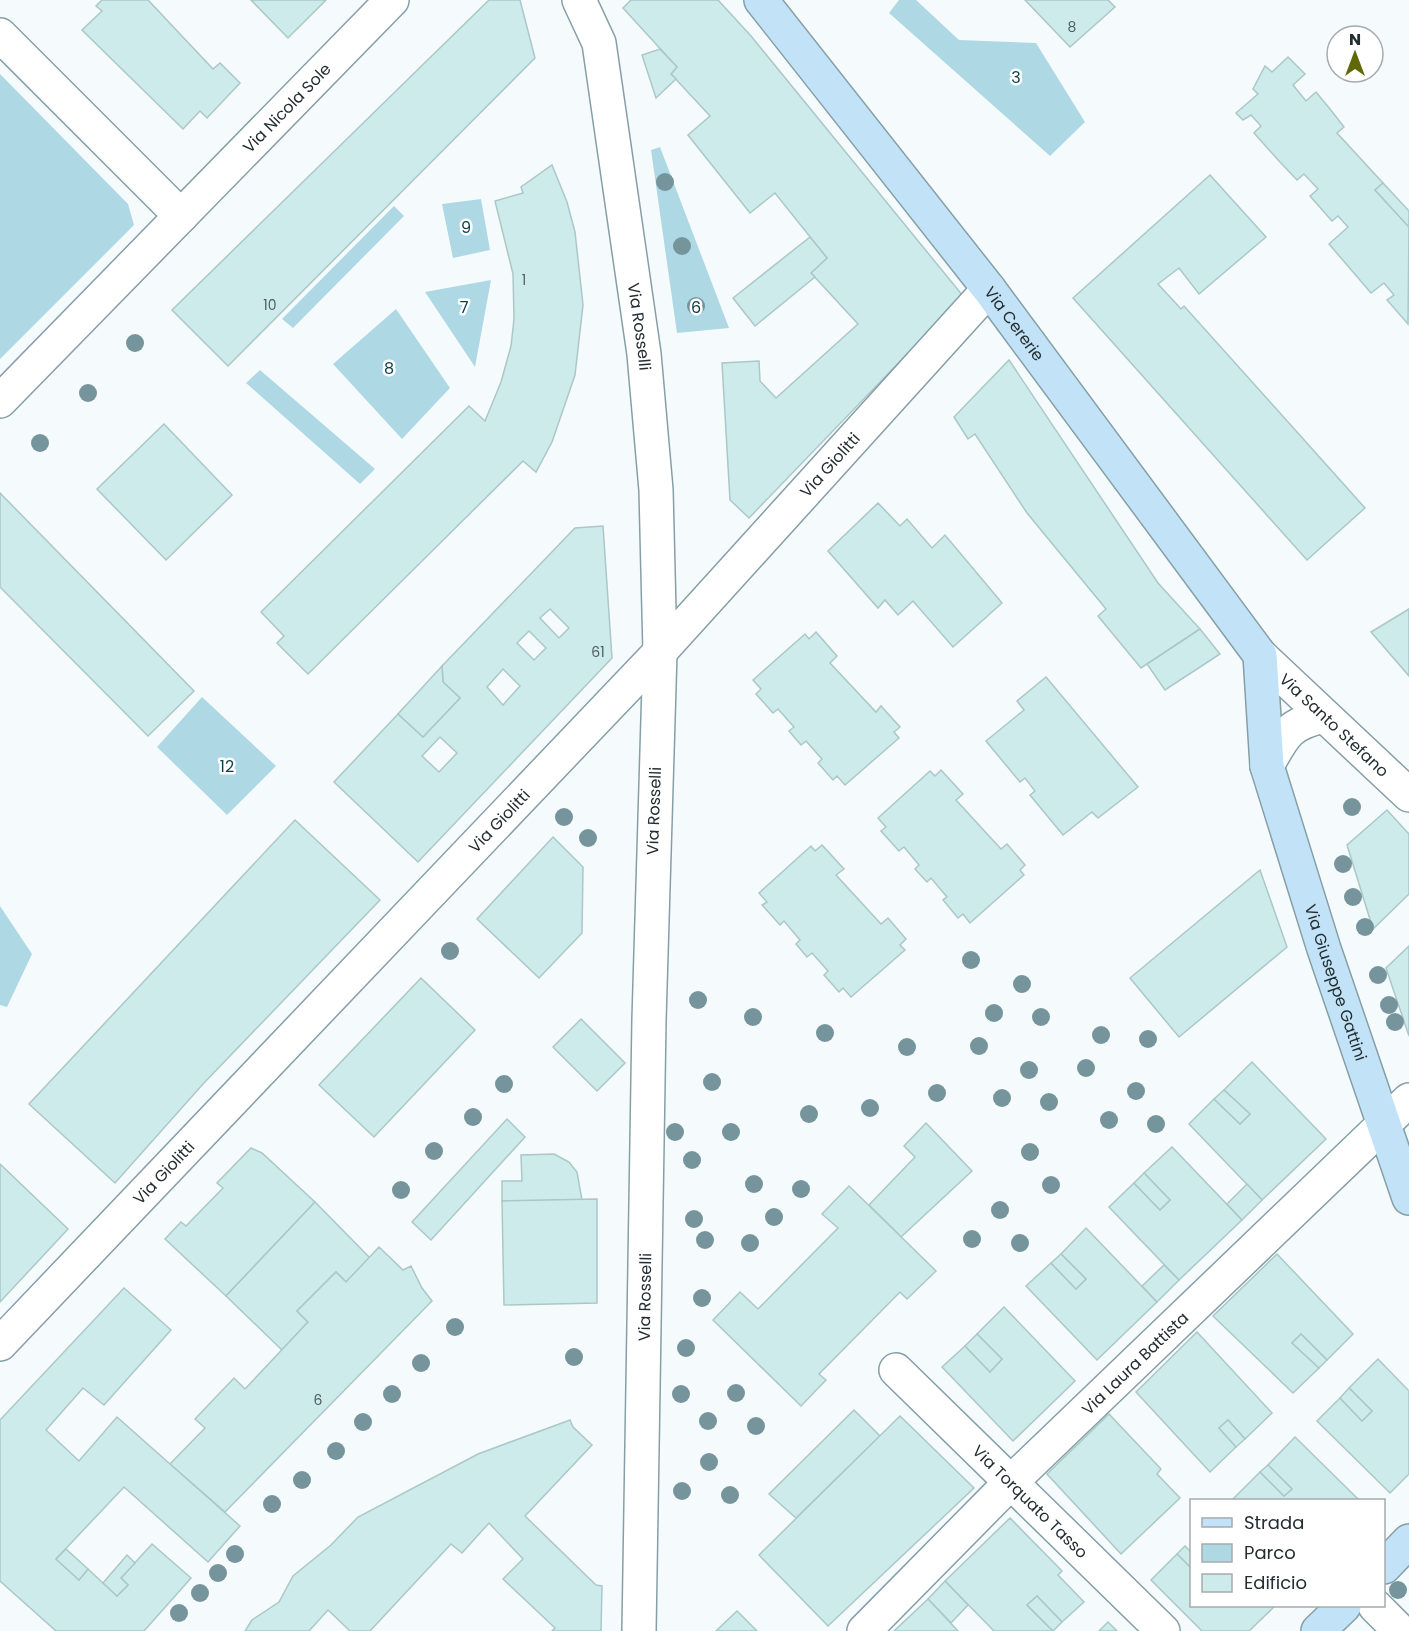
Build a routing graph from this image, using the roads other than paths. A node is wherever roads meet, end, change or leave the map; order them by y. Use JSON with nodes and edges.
{"nodes":[{"id":1,"x":392,"y":0,"type":"edge"},
{"id":2,"x":579,"y":0,"type":"edge"},
{"id":3,"x":760,"y":0,"type":"edge"},
{"id":4,"x":0,"y":35,"type":"edge"},
{"id":5,"x":181,"y":216,"type":"junction"},
{"id":6,"x":989,"y":290,"type":"junction"},
{"id":7,"x":0,"y":401,"type":"edge"},
{"id":8,"x":660,"y":652,"type":"junction"},
{"id":9,"x":1260,"y":655,"type":"junction"},
{"id":10,"x":1324,"y":716,"type":"junction"},
{"id":11,"x":1267,"y":766,"type":"junction"},
{"id":12,"x":1409,"y":795,"type":"edge"},
{"id":13,"x":1409,"y":1100,"type":"edge"},
{"id":14,"x":1382,"y":1126,"type":"junction"},
{"id":15,"x":1409,"y":1198,"type":"edge"},
{"id":16,"x":0,"y":1344,"type":"edge"},
{"id":17,"x":896,"y":1370,"type":"dead end"},
{"id":18,"x":1012,"y":1481,"type":"junction"},
{"id":19,"x":1409,"y":1541,"type":"edge"},
{"id":20,"x":1385,"y":1565,"type":"edge"},
{"id":21,"x":1342,"y":1607,"type":"edge"},
{"id":22,"x":1377,"y":1607,"type":"edge"},
{"id":23,"x":639,"y":1631,"type":"edge"},
{"id":24,"x":864,"y":1631,"type":"edge"},
{"id":25,"x":1163,"y":1631,"type":"edge"},
{"id":26,"x":1318,"y":1631,"type":"edge"},
{"id":27,"x":1400,"y":1631,"type":"edge"}],
"edges":[{"from":1,"to":5,"type":"street","name":"Via Nicola Sole"},
{"from":2,"to":8,"type":"street","name":"Via Rosselli"},
{"from":3,"to":6,"type":"street","name":"Via Cererie"},
{"from":4,"to":5,"type":"street"},
{"from":5,"to":7,"type":"street","name":"Via Nicola Sole"},
{"from":6,"to":8,"type":"street","name":"Via Giolitti"},
{"from":6,"to":9,"type":"street","name":"Via Cererie"},
{"from":8,"to":16,"type":"street","name":"Via Giolitti"},
{"from":8,"to":23,"type":"street","name":"Via Rosselli"},
{"from":9,"to":10,"type":"street","name":"Via Santo Stefano"},
{"from":9,"to":11,"type":"street","name":"Via Giuseppe Gattini"},
{"from":10,"to":11,"type":"street"},
{"from":10,"to":12,"type":"street","name":"Via Santo Stefano"},
{"from":11,"to":14,"type":"street","name":"Via Giuseppe Gattini"},
{"from":13,"to":14,"type":"street","name":"Via Laura Battista"},
{"from":14,"to":15,"type":"street","name":"Via Giuseppe Gattini"},
{"from":14,"to":18,"type":"street","name":"Via Laura Battista"},
{"from":17,"to":18,"type":"street","name":"Via Torquato Tasso"},
{"from":18,"to":24,"type":"street","name":"Via Laura Battista"},
{"from":18,"to":25,"type":"street","name":"Via Torquato Tasso"},
{"from":19,"to":20,"type":"street"},
{"from":21,"to":26,"type":"street"},
{"from":22,"to":27,"type":"street"}]}
